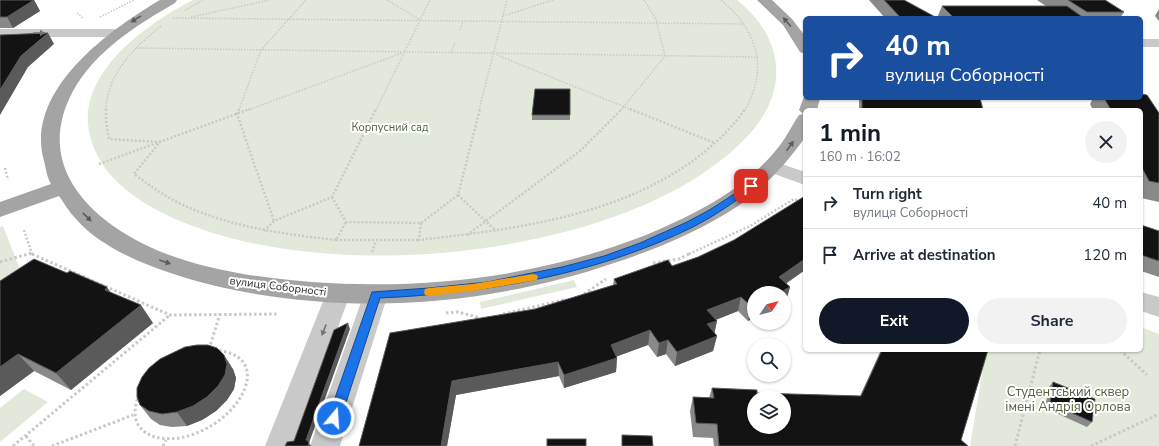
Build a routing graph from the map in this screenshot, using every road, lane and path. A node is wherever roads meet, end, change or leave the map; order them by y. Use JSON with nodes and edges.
{"nodes":[{"id":1,"x":134,"y":0,"type":"edge"},
{"id":2,"x":170,"y":0,"type":"edge"},
{"id":3,"x":204,"y":0,"type":"edge"},
{"id":4,"x":270,"y":0,"type":"edge"},
{"id":5,"x":306,"y":0,"type":"edge"},
{"id":6,"x":387,"y":0,"type":"edge"},
{"id":7,"x":430,"y":0,"type":"edge"},
{"id":8,"x":508,"y":0,"type":"edge"},
{"id":9,"x":553,"y":0,"type":"edge"},
{"id":10,"x":644,"y":0,"type":"edge"},
{"id":11,"x":721,"y":0,"type":"edge"},
{"id":12,"x":764,"y":0,"type":"edge"},
{"id":13,"x":503,"y":16,"type":"junction"},
{"id":14,"x":99,"y":17,"type":"dead end"},
{"id":15,"x":185,"y":19,"type":"junction"},
{"id":16,"x":288,"y":19,"type":"junction"},
{"id":17,"x":420,"y":20,"type":"junction"},
{"id":18,"x":463,"y":21,"type":"junction"},
{"id":19,"x":502,"y":21,"type":"junction"},
{"id":20,"x":166,"y":23,"type":"dead end"},
{"id":21,"x":658,"y":23,"type":"junction"},
{"id":22,"x":744,"y":24,"type":"junction"},
{"id":23,"x":460,"y":30,"type":"dead end"},
{"id":24,"x":0,"y":33,"type":"edge"},
{"id":25,"x":115,"y":33,"type":"junction"},
{"id":26,"x":455,"y":42,"type":"dead end"},
{"id":27,"x":803,"y":43,"type":"edge"},
{"id":28,"x":1143,"y":43,"type":"edge"},
{"id":29,"x":1159,"y":43,"type":"edge"},
{"id":30,"x":136,"y":48,"type":"junction"},
{"id":31,"x":261,"y":50,"type":"junction"},
{"id":32,"x":404,"y":53,"type":"junction"},
{"id":33,"x":451,"y":53,"type":"junction"},
{"id":34,"x":494,"y":53,"type":"junction"},
{"id":35,"x":665,"y":56,"type":"junction"},
{"id":36,"x":758,"y":58,"type":"junction"},
{"id":37,"x":624,"y":106,"type":"junction"},
{"id":38,"x":237,"y":114,"type":"junction"},
{"id":39,"x":803,"y":124,"type":"edge"},
{"id":40,"x":160,"y":142,"type":"junction"},
{"id":41,"x":716,"y":143,"type":"junction"},
{"id":42,"x":99,"y":164,"type":"dead end"},
{"id":43,"x":772,"y":167,"type":"junction"},
{"id":44,"x":4,"y":168,"type":"dead end"},
{"id":45,"x":803,"y":178,"type":"edge"},
{"id":46,"x":8,"y":180,"type":"dead end"},
{"id":47,"x":60,"y":188,"type":"junction"},
{"id":48,"x":458,"y":194,"type":"junction"},
{"id":49,"x":332,"y":197,"type":"junction"},
{"id":50,"x":794,"y":199,"type":"dead end"},
{"id":51,"x":803,"y":202,"type":"edge"},
{"id":52,"x":0,"y":210,"type":"edge"},
{"id":53,"x":274,"y":221,"type":"junction"},
{"id":54,"x":346,"y":222,"type":"junction"},
{"id":55,"x":486,"y":222,"type":"junction"},
{"id":56,"x":421,"y":223,"type":"junction"},
{"id":57,"x":24,"y":230,"type":"dead end"},
{"id":58,"x":264,"y":231,"type":"junction"},
{"id":59,"x":496,"y":231,"type":"junction"},
{"id":60,"x":467,"y":236,"type":"junction"},
{"id":61,"x":336,"y":240,"type":"junction"},
{"id":62,"x":419,"y":240,"type":"junction"},
{"id":63,"x":376,"y":241,"type":"junction"},
{"id":64,"x":372,"y":252,"type":"dead end"},
{"id":65,"x":32,"y":254,"type":"junction"},
{"id":66,"x":1,"y":262,"type":"edge"},
{"id":67,"x":338,"y":294,"type":"junction"},
{"id":68,"x":376,"y":294,"type":"junction"},
{"id":69,"x":1143,"y":302,"type":"edge"},
{"id":70,"x":1159,"y":307,"type":"edge"},
{"id":71,"x":220,"y":314,"type":"junction"},
{"id":72,"x":279,"y":314,"type":"dead end"},
{"id":73,"x":170,"y":315,"type":"junction"},
{"id":74,"x":482,"y":319,"type":"edge"},
{"id":75,"x":475,"y":321,"type":"edge"},
{"id":76,"x":209,"y":350,"type":"junction"},
{"id":77,"x":1039,"y":352,"type":"edge"},
{"id":78,"x":1122,"y":352,"type":"edge"},
{"id":79,"x":207,"y":354,"type":"edge"},
{"id":80,"x":1147,"y":375,"type":"dead end"},
{"id":81,"x":1159,"y":414,"type":"edge"},
{"id":82,"x":133,"y":415,"type":"junction"},
{"id":83,"x":26,"y":436,"type":"junction"},
{"id":84,"x":166,"y":440,"type":"junction"},
{"id":85,"x":13,"y":446,"type":"edge"},
{"id":86,"x":34,"y":446,"type":"edge"},
{"id":87,"x":52,"y":446,"type":"edge"},
{"id":88,"x":163,"y":446,"type":"edge"},
{"id":89,"x":280,"y":446,"type":"edge"},
{"id":90,"x":325,"y":446,"type":"edge"},
{"id":91,"x":1015,"y":446,"type":"edge"},
{"id":92,"x":1091,"y":446,"type":"edge"}],
"edges":[{"from":1,"to":14,"type":"path"},
{"from":2,"to":25,"type":"main road","name":"вулиця Соборності","one_way":true},
{"from":3,"to":15,"type":"path"},
{"from":4,"to":15,"type":"path"},
{"from":5,"to":16,"type":"path"},
{"from":6,"to":17,"type":"path"},
{"from":7,"to":17,"type":"path"},
{"from":8,"to":13,"type":"path"},
{"from":9,"to":13,"type":"path"},
{"from":10,"to":21,"type":"path"},
{"from":11,"to":22,"type":"path"},
{"from":27,"to":12,"type":"main road","one_way":true},
{"from":13,"to":19,"type":"path"},
{"from":15,"to":16,"type":"path"},
{"from":16,"to":17,"type":"path"},
{"from":16,"to":31,"type":"path"},
{"from":17,"to":18,"type":"path"},
{"from":17,"to":32,"type":"path"},
{"from":18,"to":19,"type":"path"},
{"from":18,"to":23,"type":"path"},
{"from":19,"to":21,"type":"path"},
{"from":19,"to":34,"type":"path"},
{"from":20,"to":30,"type":"path"},
{"from":21,"to":22,"type":"path"},
{"from":21,"to":35,"type":"path"},
{"from":22,"to":36,"type":"path"},
{"from":24,"to":25,"type":"street","one_way":true},
{"from":25,"to":47,"type":"main road","name":"вулиця Соборності"},
{"from":26,"to":33,"type":"path"},
{"from":28,"to":29,"type":"street"},
{"from":30,"to":31,"type":"path"},
{"from":30,"to":40,"type":"path"},
{"from":31,"to":32,"type":"path"},
{"from":31,"to":38,"type":"path"},
{"from":32,"to":33,"type":"path"},
{"from":32,"to":38,"type":"path"},
{"from":32,"to":49,"type":"path"},
{"from":33,"to":34,"type":"path"},
{"from":34,"to":35,"type":"path"},
{"from":34,"to":37,"type":"path"},
{"from":34,"to":48,"type":"path"},
{"from":35,"to":36,"type":"path"},
{"from":35,"to":37,"type":"path"},
{"from":36,"to":41,"type":"path"},
{"from":37,"to":41,"type":"path"},
{"from":37,"to":55,"type":"path"},
{"from":38,"to":40,"type":"path"},
{"from":38,"to":53,"type":"path"},
{"from":43,"to":39,"type":"main road","name":"вулиця Соборності","one_way":true},
{"from":40,"to":42,"type":"path"},
{"from":40,"to":58,"type":"path"},
{"from":41,"to":59,"type":"path"},
{"from":43,"to":45,"type":"street"},
{"from":43,"to":68,"type":"main road","name":"вулиця Соборності"},
{"from":44,"to":46,"type":"path"},
{"from":47,"to":52,"type":"main road"},
{"from":47,"to":67,"type":"main road","name":"вулиця Соборності","one_way":true},
{"from":48,"to":55,"type":"path"},
{"from":48,"to":56,"type":"path"},
{"from":49,"to":53,"type":"path"},
{"from":49,"to":54,"type":"path"},
{"from":50,"to":51,"type":"path"},
{"from":53,"to":58,"type":"path"},
{"from":54,"to":56,"type":"path"},
{"from":54,"to":61,"type":"path"},
{"from":55,"to":59,"type":"path"},
{"from":55,"to":60,"type":"path"},
{"from":56,"to":62,"type":"path"},
{"from":57,"to":65,"type":"path"},
{"from":58,"to":61,"type":"path"},
{"from":59,"to":60,"type":"path"},
{"from":60,"to":62,"type":"path"},
{"from":61,"to":63,"type":"path"},
{"from":62,"to":63,"type":"path"},
{"from":63,"to":64,"type":"path"},
{"from":65,"to":66,"type":"path"},
{"from":65,"to":73,"type":"path"},
{"from":67,"to":68,"type":"main road","name":"вулиця Соборності"},
{"from":67,"to":89,"type":"street","name":"вулиця Соборності","one_way":true},
{"from":68,"to":90,"type":"street"},
{"from":69,"to":70,"type":"street"},
{"from":71,"to":72,"type":"path"},
{"from":71,"to":73,"type":"path"},
{"from":71,"to":76,"type":"path"},
{"from":73,"to":83,"type":"path"},
{"from":74,"to":75,"type":"path"},
{"from":76,"to":79,"type":"path"},
{"from":76,"to":82,"type":"path"},
{"from":76,"to":84,"type":"path"},
{"from":77,"to":91,"type":"path"},
{"from":78,"to":80,"type":"path"},
{"from":81,"to":92,"type":"path"},
{"from":82,"to":84,"type":"path"},
{"from":82,"to":87,"type":"path"},
{"from":83,"to":85,"type":"path"},
{"from":83,"to":86,"type":"path"},
{"from":84,"to":88,"type":"path"}]}
